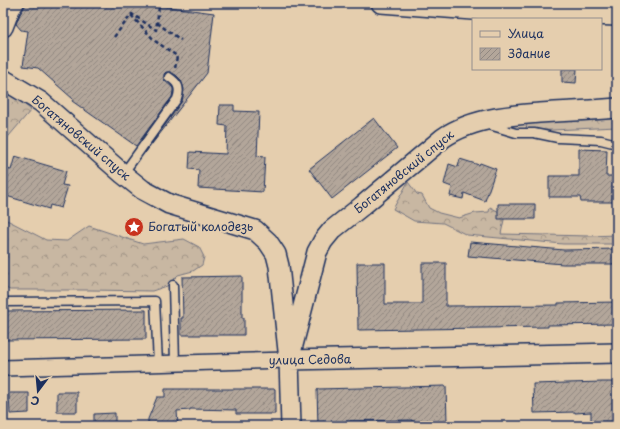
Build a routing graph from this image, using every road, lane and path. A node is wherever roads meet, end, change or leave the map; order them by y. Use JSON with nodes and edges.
{"nodes":[{"id":1,"x":14,"y":3,"type":"edge"},
{"id":2,"x":381,"y":3,"type":"edge"},
{"id":3,"x":159,"y":8,"type":"dead end"},
{"id":4,"x":131,"y":15,"type":"junction"},
{"id":5,"x":617,"y":16,"type":"edge"},
{"id":6,"x":157,"y":23,"type":"junction"},
{"id":7,"x":3,"y":27,"type":"edge"},
{"id":8,"x":114,"y":37,"type":"dead end"},
{"id":9,"x":181,"y":40,"type":"dead end"},
{"id":10,"x":3,"y":78,"type":"edge"},
{"id":11,"x":171,"y":79,"type":"joint"},
{"id":12,"x":617,"y":108,"type":"edge"},
{"id":13,"x":478,"y":122,"type":"junction"},
{"id":14,"x":617,"y":144,"type":"edge"},
{"id":15,"x":123,"y":174,"type":"junction"},
{"id":16,"x":173,"y":285,"type":"dead end"},
{"id":17,"x":3,"y":302,"type":"edge"},
{"id":18,"x":617,"y":353,"type":"edge"},
{"id":19,"x":289,"y":360,"type":"junction"},
{"id":20,"x":175,"y":363,"type":"junction"},
{"id":21,"x":158,"y":364,"type":"junction"},
{"id":22,"x":3,"y":368,"type":"edge"},
{"id":23,"x":291,"y":426,"type":"edge"}],
"edges":[{"from":1,"to":7,"type":"street"},
{"from":2,"to":5,"type":"street"},
{"from":3,"to":6,"type":"path"},
{"from":4,"to":6,"type":"path"},
{"from":4,"to":8,"type":"path"},
{"from":4,"to":11,"type":"path"},
{"from":6,"to":9,"type":"path"},
{"from":10,"to":15,"type":"street","name":"Богатяновский спуск"},
{"from":11,"to":15,"type":"lane"},
{"from":12,"to":13,"type":"street","name":"Богатяновский спуск"},
{"from":13,"to":14,"type":"lane"},
{"from":13,"to":19,"type":"street","name":"Богатяновский спуск"},
{"from":15,"to":19,"type":"street","name":"Богатяновский спуск"},
{"from":16,"to":20,"type":"lane"},
{"from":17,"to":21,"type":"lane"},
{"from":18,"to":19,"type":"street","name":"улица Седова"},
{"from":19,"to":20,"type":"street","name":"улица Седова"},
{"from":19,"to":23,"type":"street","name":"Богатяновский спуск"},
{"from":20,"to":21,"type":"street","name":"улица Седова"},
{"from":21,"to":22,"type":"street","name":"улица Седова"}]}
